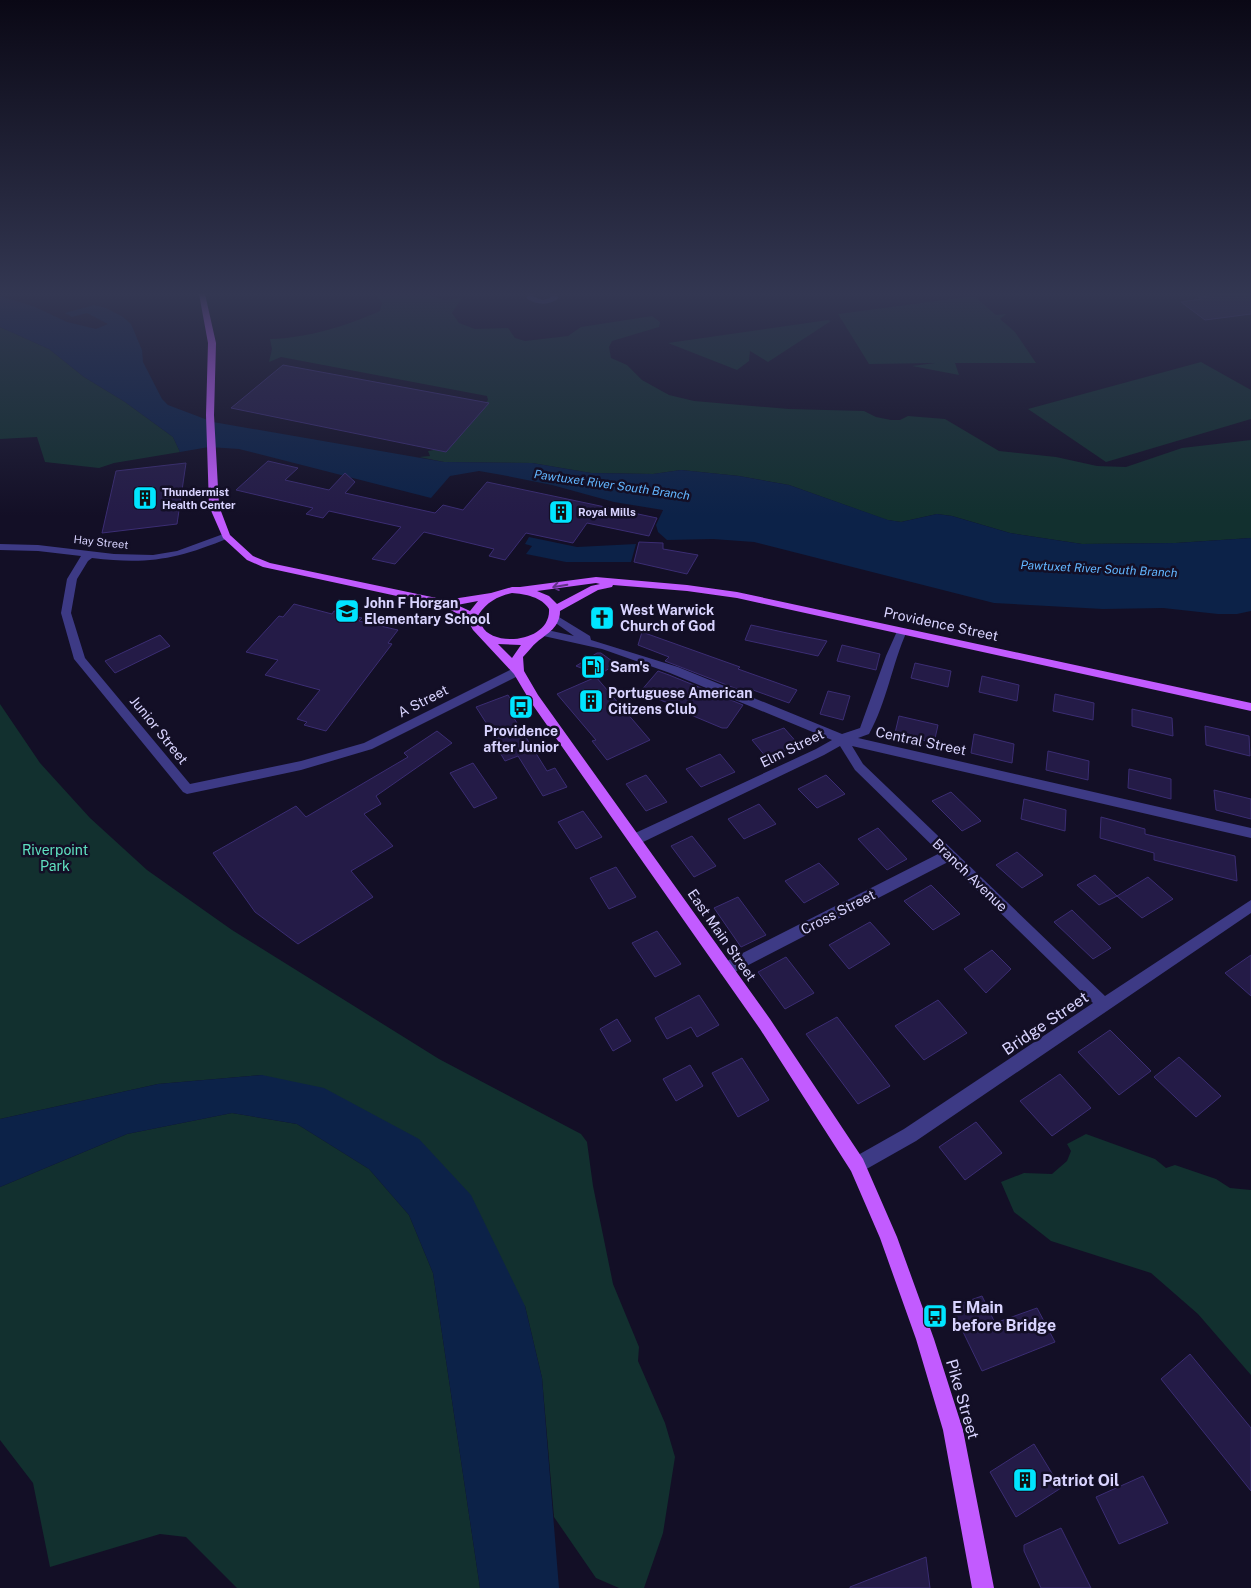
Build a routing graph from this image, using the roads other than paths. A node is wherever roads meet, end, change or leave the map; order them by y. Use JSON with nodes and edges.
{"nodes":[{"id":1,"x":211,"y":368,"type":"edge"},
{"id":2,"x":226,"y":536,"type":"junction"},
{"id":3,"x":0,"y":547,"type":"edge"},
{"id":4,"x":91,"y":554,"type":"junction"},
{"id":5,"x":623,"y":582,"type":"junction"},
{"id":6,"x":523,"y":590,"type":"junction"},
{"id":7,"x":492,"y":596,"type":"junction"},
{"id":8,"x":446,"y":603,"type":"junction"},
{"id":9,"x":554,"y":614,"type":"junction"},
{"id":10,"x":474,"y":621,"type":"junction"},
{"id":11,"x":902,"y":631,"type":"junction"},
{"id":12,"x":543,"y":633,"type":"junction"},
{"id":13,"x":482,"y":634,"type":"junction"},
{"id":14,"x":533,"y":638,"type":"junction"},
{"id":15,"x":595,"y":644,"type":"junction"},
{"id":16,"x":518,"y":671,"type":"junction"},
{"id":17,"x":1251,"y":707,"type":"edge"},
{"id":18,"x":842,"y":740,"type":"junction"},
{"id":19,"x":340,"y":755,"type":"joint"},
{"id":20,"x":1251,"y":833,"type":"edge"},
{"id":21,"x":636,"y":839,"type":"junction"},
{"id":22,"x":949,"y":855,"type":"junction"},
{"id":23,"x":1251,"y":906,"type":"edge"},
{"id":24,"x":726,"y":969,"type":"junction"},
{"id":25,"x":1104,"y":1004,"type":"junction"},
{"id":26,"x":857,"y":1164,"type":"junction"},
{"id":27,"x":883,"y":1227,"type":"joint"},
{"id":28,"x":983,"y":1588,"type":"edge"}],
"edges":[{"from":1,"to":2,"type":"main road"},
{"from":2,"to":4,"type":"street","name":"Hay Street"},
{"from":2,"to":8,"type":"main road"},
{"from":3,"to":4,"type":"street","name":"Hay Street"},
{"from":4,"to":19,"type":"street","name":"Junior Street"},
{"from":5,"to":6,"type":"main road","name":"Providence Street","one_way":true},
{"from":5,"to":9,"type":"main road","name":"Providence Street"},
{"from":5,"to":11,"type":"main road","name":"Providence Street"},
{"from":6,"to":7,"type":"main road"},
{"from":6,"to":9,"type":"main road"},
{"from":7,"to":8,"type":"main road"},
{"from":7,"to":10,"type":"main road"},
{"from":8,"to":10,"type":"main road"},
{"from":9,"to":12,"type":"main road"},
{"from":9,"to":15,"type":"street"},
{"from":10,"to":13,"type":"main road"},
{"from":11,"to":17,"type":"main road","name":"Providence Street"},
{"from":11,"to":18,"type":"street","name":"Elm Street"},
{"from":12,"to":14,"type":"main road"},
{"from":12,"to":15,"type":"street"},
{"from":13,"to":14,"type":"main road"},
{"from":13,"to":16,"type":"main road","name":"East Main Street"},
{"from":14,"to":16,"type":"main road"},
{"from":15,"to":18,"type":"street","name":"Central Street"},
{"from":16,"to":19,"type":"street","name":"A Street"},
{"from":16,"to":21,"type":"main road","name":"East Main Street"},
{"from":18,"to":20,"type":"street","name":"Central Street"},
{"from":18,"to":21,"type":"street","name":"Elm Street"},
{"from":18,"to":22,"type":"street","name":"Branch Avenue"},
{"from":21,"to":24,"type":"main road","name":"East Main Street"},
{"from":22,"to":24,"type":"street","name":"Cross Street"},
{"from":22,"to":25,"type":"street","name":"Branch Avenue"},
{"from":23,"to":25,"type":"street","name":"Bridge Street"},
{"from":24,"to":26,"type":"main road","name":"East Main Street"},
{"from":25,"to":26,"type":"street","name":"Bridge Street"},
{"from":26,"to":27,"type":"main road","name":"East Main Street"},
{"from":27,"to":28,"type":"main road","name":"Pike Street"}]}
